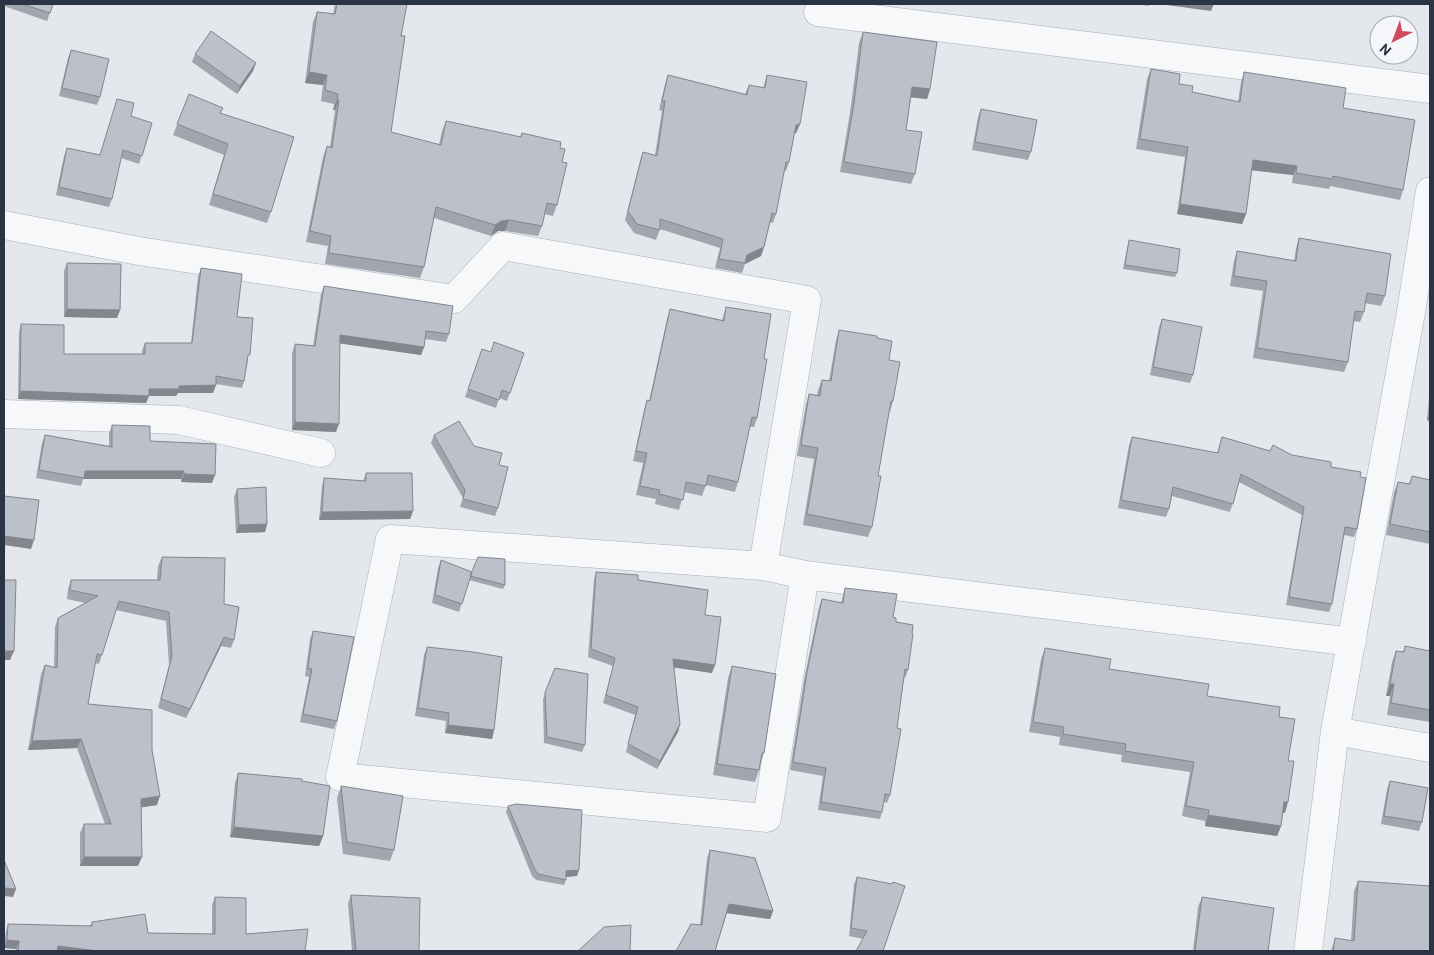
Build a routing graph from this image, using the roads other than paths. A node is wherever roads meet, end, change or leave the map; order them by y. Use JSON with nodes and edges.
{"nodes":[{"id":1,"x":832,"y":10,"type":"edge"},
{"id":2,"x":1430,"y":89,"type":"edge"},
{"id":3,"x":1430,"y":191,"type":"edge"},
{"id":4,"x":4,"y":225,"type":"edge"},
{"id":5,"x":1421,"y":314,"type":"edge"},
{"id":6,"x":4,"y":414,"type":"edge"},
{"id":7,"x":322,"y":453,"type":"dead end"},
{"id":8,"x":763,"y":566,"type":"junction"},
{"id":9,"x":805,"y":575,"type":"junction"},
{"id":10,"x":1352,"y":642,"type":"junction"},
{"id":11,"x":1335,"y":731,"type":"junction"},
{"id":12,"x":1430,"y":748,"type":"edge"},
{"id":13,"x":1308,"y":951,"type":"edge"}],
"edges":[{"from":1,"to":2,"type":"street"},
{"from":3,"to":5,"type":"street"},
{"from":4,"to":8,"type":"street"},
{"from":5,"to":10,"type":"street"},
{"from":6,"to":7,"type":"street"},
{"from":8,"to":9,"type":"street"},
{"from":8,"to":9,"type":"street"},
{"from":9,"to":10,"type":"street"},
{"from":10,"to":11,"type":"street"},
{"from":11,"to":12,"type":"street"},
{"from":11,"to":13,"type":"street"}]}
